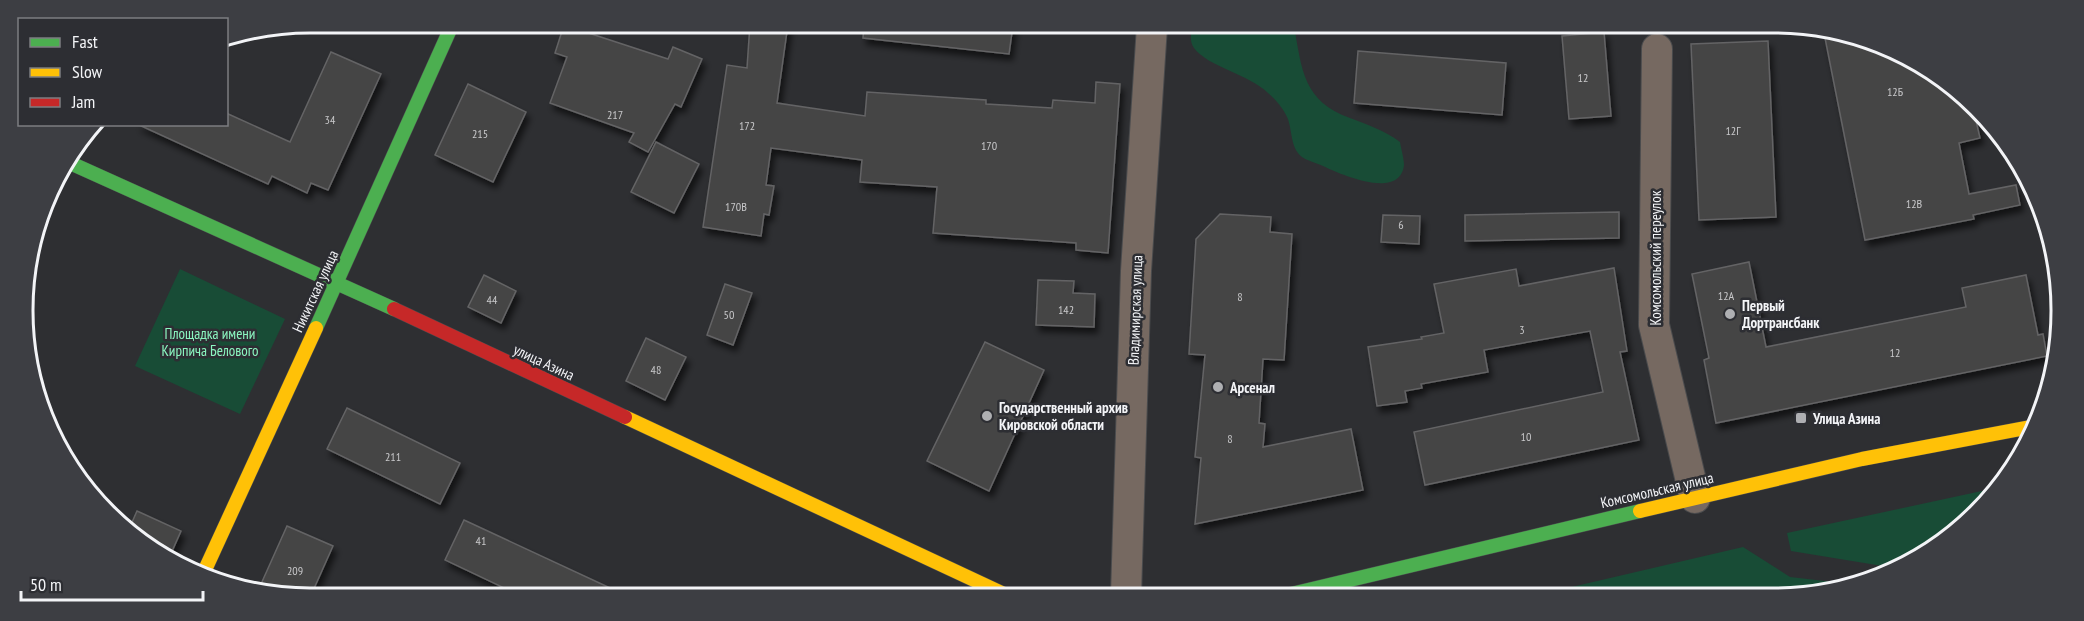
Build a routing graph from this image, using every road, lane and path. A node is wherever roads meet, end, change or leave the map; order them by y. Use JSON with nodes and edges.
{"nodes":[{"id":1,"x":449,"y":33,"type":"edge"},
{"id":2,"x":1152,"y":33,"type":"edge"},
{"id":3,"x":1657,"y":49,"type":"dead end"},
{"id":4,"x":74,"y":165,"type":"edge"},
{"id":5,"x":337,"y":283,"type":"junction"},
{"id":6,"x":2024,"y":428,"type":"edge"},
{"id":7,"x":1695,"y":498,"type":"junction"},
{"id":8,"x":206,"y":568,"type":"edge"},
{"id":9,"x":991,"y":588,"type":"edge"},
{"id":10,"x":1126,"y":588,"type":"edge"},
{"id":11,"x":1316,"y":588,"type":"edge"}],
"edges":[{"from":1,"to":5,"type":"street","name":"Никитская улица"},
{"from":2,"to":10,"type":"street","name":"Владимирская улица"},
{"from":3,"to":7,"type":"street","name":"Комсомольский переулок"},
{"from":4,"to":5,"type":"street","name":"улица Азина"},
{"from":5,"to":8,"type":"street","name":"Никитская улица"},
{"from":5,"to":9,"type":"street","name":"улица Азина"},
{"from":6,"to":7,"type":"street","name":"Комсомольская улица"},
{"from":7,"to":11,"type":"street","name":"Комсомольская улица"}]}
